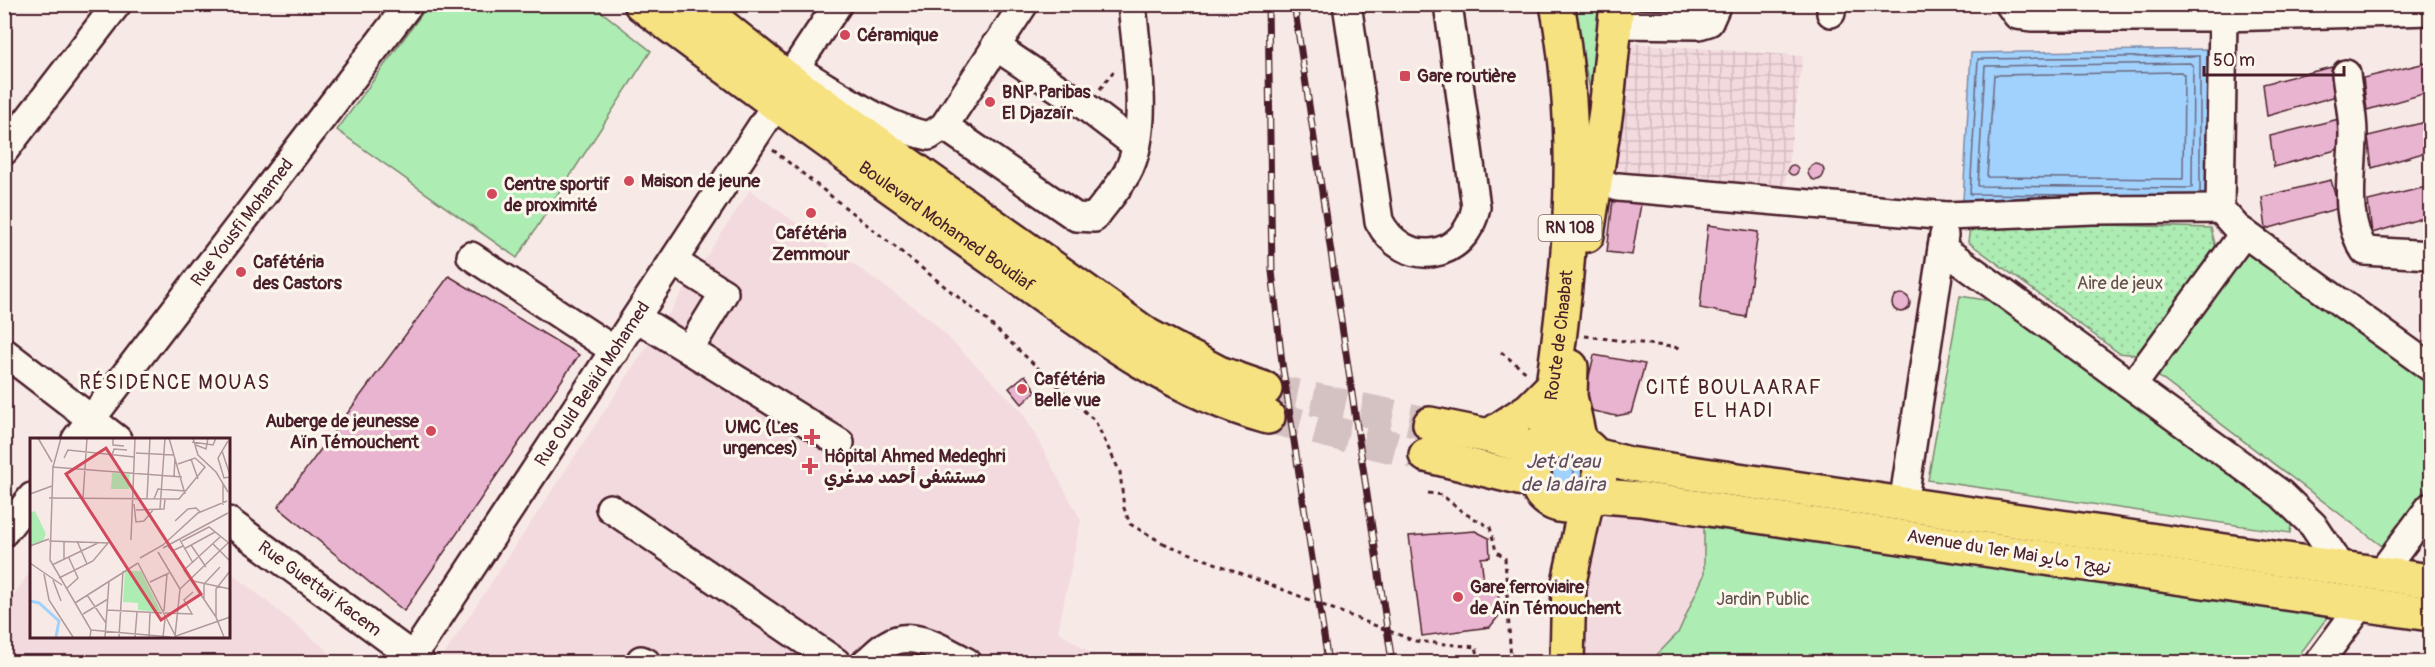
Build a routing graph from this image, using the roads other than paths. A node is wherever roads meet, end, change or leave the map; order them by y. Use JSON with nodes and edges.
{"nodes":[{"id":1,"x":117,"y":4,"type":"edge"},
{"id":2,"x":409,"y":4,"type":"edge"},
{"id":3,"x":642,"y":4,"type":"edge"},
{"id":4,"x":695,"y":4,"type":"edge"},
{"id":5,"x":838,"y":4,"type":"edge"},
{"id":6,"x":1024,"y":4,"type":"edge"},
{"id":7,"x":1132,"y":4,"type":"edge"},
{"id":8,"x":1347,"y":4,"type":"edge"},
{"id":9,"x":1448,"y":4,"type":"edge"},
{"id":10,"x":1557,"y":4,"type":"edge"},
{"id":11,"x":1717,"y":4,"type":"edge"},
{"id":12,"x":2009,"y":4,"type":"edge"},
{"id":13,"x":2222,"y":11,"type":"edge"},
{"id":14,"x":2430,"y":11,"type":"edge"},
{"id":15,"x":1616,"y":14,"type":"edge"},
{"id":16,"x":995,"y":46,"type":"junction"},
{"id":17,"x":2346,"y":74,"type":"dead end"},
{"id":18,"x":786,"y":84,"type":"junction"},
{"id":19,"x":944,"y":126,"type":"junction"},
{"id":20,"x":1136,"y":145,"type":"junction"},
{"id":21,"x":4,"y":151,"type":"edge"},
{"id":22,"x":1618,"y":187,"type":"dead end"},
{"id":23,"x":2220,"y":209,"type":"junction"},
{"id":24,"x":1947,"y":216,"type":"junction"},
{"id":25,"x":2244,"y":233,"type":"junction"},
{"id":26,"x":1942,"y":248,"type":"junction"},
{"id":27,"x":2430,"y":255,"type":"edge"},
{"id":28,"x":471,"y":256,"type":"dead end"},
{"id":29,"x":674,"y":262,"type":"junction"},
{"id":30,"x":637,"y":318,"type":"junction"},
{"id":31,"x":689,"y":350,"type":"junction"},
{"id":32,"x":615,"y":351,"type":"junction"},
{"id":33,"x":4,"y":352,"type":"edge"},
{"id":34,"x":2430,"y":367,"type":"edge"},
{"id":35,"x":1541,"y":380,"type":"junction"},
{"id":36,"x":2133,"y":385,"type":"junction"},
{"id":37,"x":1267,"y":403,"type":"tunnel mouth"},
{"id":38,"x":83,"y":429,"type":"edge"},
{"id":39,"x":1489,"y":436,"type":"junction"},
{"id":40,"x":114,"y":438,"type":"edge"},
{"id":41,"x":840,"y":443,"type":"dead end"},
{"id":42,"x":1587,"y":449,"type":"junction"},
{"id":43,"x":1543,"y":471,"type":"junction"},
{"id":44,"x":1587,"y":499,"type":"junction"},
{"id":45,"x":30,"y":500,"type":"edge"},
{"id":46,"x":1903,"y":505,"type":"junction"},
{"id":47,"x":2430,"y":507,"type":"edge"},
{"id":48,"x":610,"y":508,"type":"dead end"},
{"id":49,"x":230,"y":523,"type":"edge"},
{"id":50,"x":4,"y":532,"type":"edge"},
{"id":51,"x":2341,"y":567,"type":"junction"},
{"id":52,"x":2381,"y":573,"type":"junction"},
{"id":53,"x":2430,"y":581,"type":"edge"},
{"id":54,"x":1569,"y":582,"type":"junction"},
{"id":55,"x":2362,"y":604,"type":"junction"},
{"id":56,"x":2430,"y":614,"type":"edge"},
{"id":57,"x":414,"y":661,"type":"edge"},
{"id":58,"x":836,"y":663,"type":"edge"},
{"id":59,"x":866,"y":663,"type":"edge"},
{"id":60,"x":967,"y":663,"type":"edge"},
{"id":61,"x":1567,"y":663,"type":"edge"},
{"id":62,"x":2319,"y":663,"type":"edge"}],
"edges":[{"from":1,"to":21,"type":"street"},
{"from":2,"to":38,"type":"street","name":"Rue Yousfi Mohamed"},
{"from":3,"to":18,"type":"main road","name":"Boulevard Mohamed Boudiaf"},
{"from":4,"to":18,"type":"main road","name":"Boulevard Mohamed Boudiaf"},
{"from":5,"to":18,"type":"street","name":"Rue Ould Belaïd Mohamed"},
{"from":6,"to":16,"type":"street"},
{"from":7,"to":20,"type":"street"},
{"from":8,"to":9,"type":"street"},
{"from":10,"to":35,"type":"main road","name":"Route de Chaabat","number":"RN 108"},
{"from":11,"to":15,"type":"street"},
{"from":12,"to":13,"type":"street"},
{"from":13,"to":14,"type":"street"},
{"from":13,"to":23,"type":"street"},
{"from":15,"to":42,"type":"main road","name":"Route de Chaabat","number":"RN 108"},
{"from":16,"to":19,"type":"street"},
{"from":16,"to":20,"type":"street"},
{"from":17,"to":27,"type":"street"},
{"from":18,"to":19,"type":"street"},
{"from":18,"to":29,"type":"street","name":"Rue Ould Belaïd Mohamed"},
{"from":18,"to":37,"type":"main road","name":"Boulevard Mohamed Boudiaf"},
{"from":19,"to":20,"type":"street"},
{"from":22,"to":24,"type":"street"},
{"from":23,"to":24,"type":"street"},
{"from":23,"to":25,"type":"street"},
{"from":24,"to":26,"type":"street"},
{"from":25,"to":34,"type":"street"},
{"from":25,"to":36,"type":"street"},
{"from":26,"to":36,"type":"street"},
{"from":26,"to":46,"type":"street"},
{"from":28,"to":32,"type":"street"},
{"from":29,"to":30,"type":"street","name":"Rue Ould Belaïd Mohamed"},
{"from":29,"to":31,"type":"street"},
{"from":30,"to":31,"type":"street"},
{"from":30,"to":32,"type":"street","name":"Rue Ould Belaïd Mohamed"},
{"from":31,"to":41,"type":"street"},
{"from":32,"to":57,"type":"street","name":"Rue Ould Belaïd Mohamed"},
{"from":33,"to":38,"type":"street"},
{"from":35,"to":39,"type":"main road"},
{"from":35,"to":43,"type":"main road","name":"Route de Chaabat","number":"RN 108"},
{"from":36,"to":51,"type":"street"},
{"from":38,"to":40,"type":"street"},
{"from":39,"to":43,"type":"main road"},
{"from":39,"to":43,"type":"main road"},
{"from":42,"to":43,"type":"main road"},
{"from":42,"to":44,"type":"main road"},
{"from":42,"to":46,"type":"main road","name":"Avenue du 1er Mai نهج 1 مايو"},
{"from":43,"to":44,"type":"main road"},
{"from":43,"to":54,"type":"main road"},
{"from":44,"to":54,"type":"main road"},
{"from":44,"to":55,"type":"main road","name":"Avenue du 1er Mai نهج 1 مايو"},
{"from":45,"to":50,"type":"street"},
{"from":46,"to":51,"type":"main road","name":"Avenue du 1er Mai نهج 1 مايو"},
{"from":47,"to":52,"type":"street"},
{"from":48,"to":58,"type":"street"},
{"from":49,"to":57,"type":"street","name":"Rue Guettaï Kacem"},
{"from":51,"to":52,"type":"main road","name":"Avenue du 1er Mai نهج 1 مايو"},
{"from":52,"to":53,"type":"main road","name":"Avenue du 1er Mai نهج 1 مايو"},
{"from":52,"to":55,"type":"main road"},
{"from":54,"to":61,"type":"main road"},
{"from":55,"to":56,"type":"main road","name":"Avenue du 1er Mai نهج 1 مايو"},
{"from":55,"to":62,"type":"street"},
{"from":59,"to":60,"type":"street"}]}
